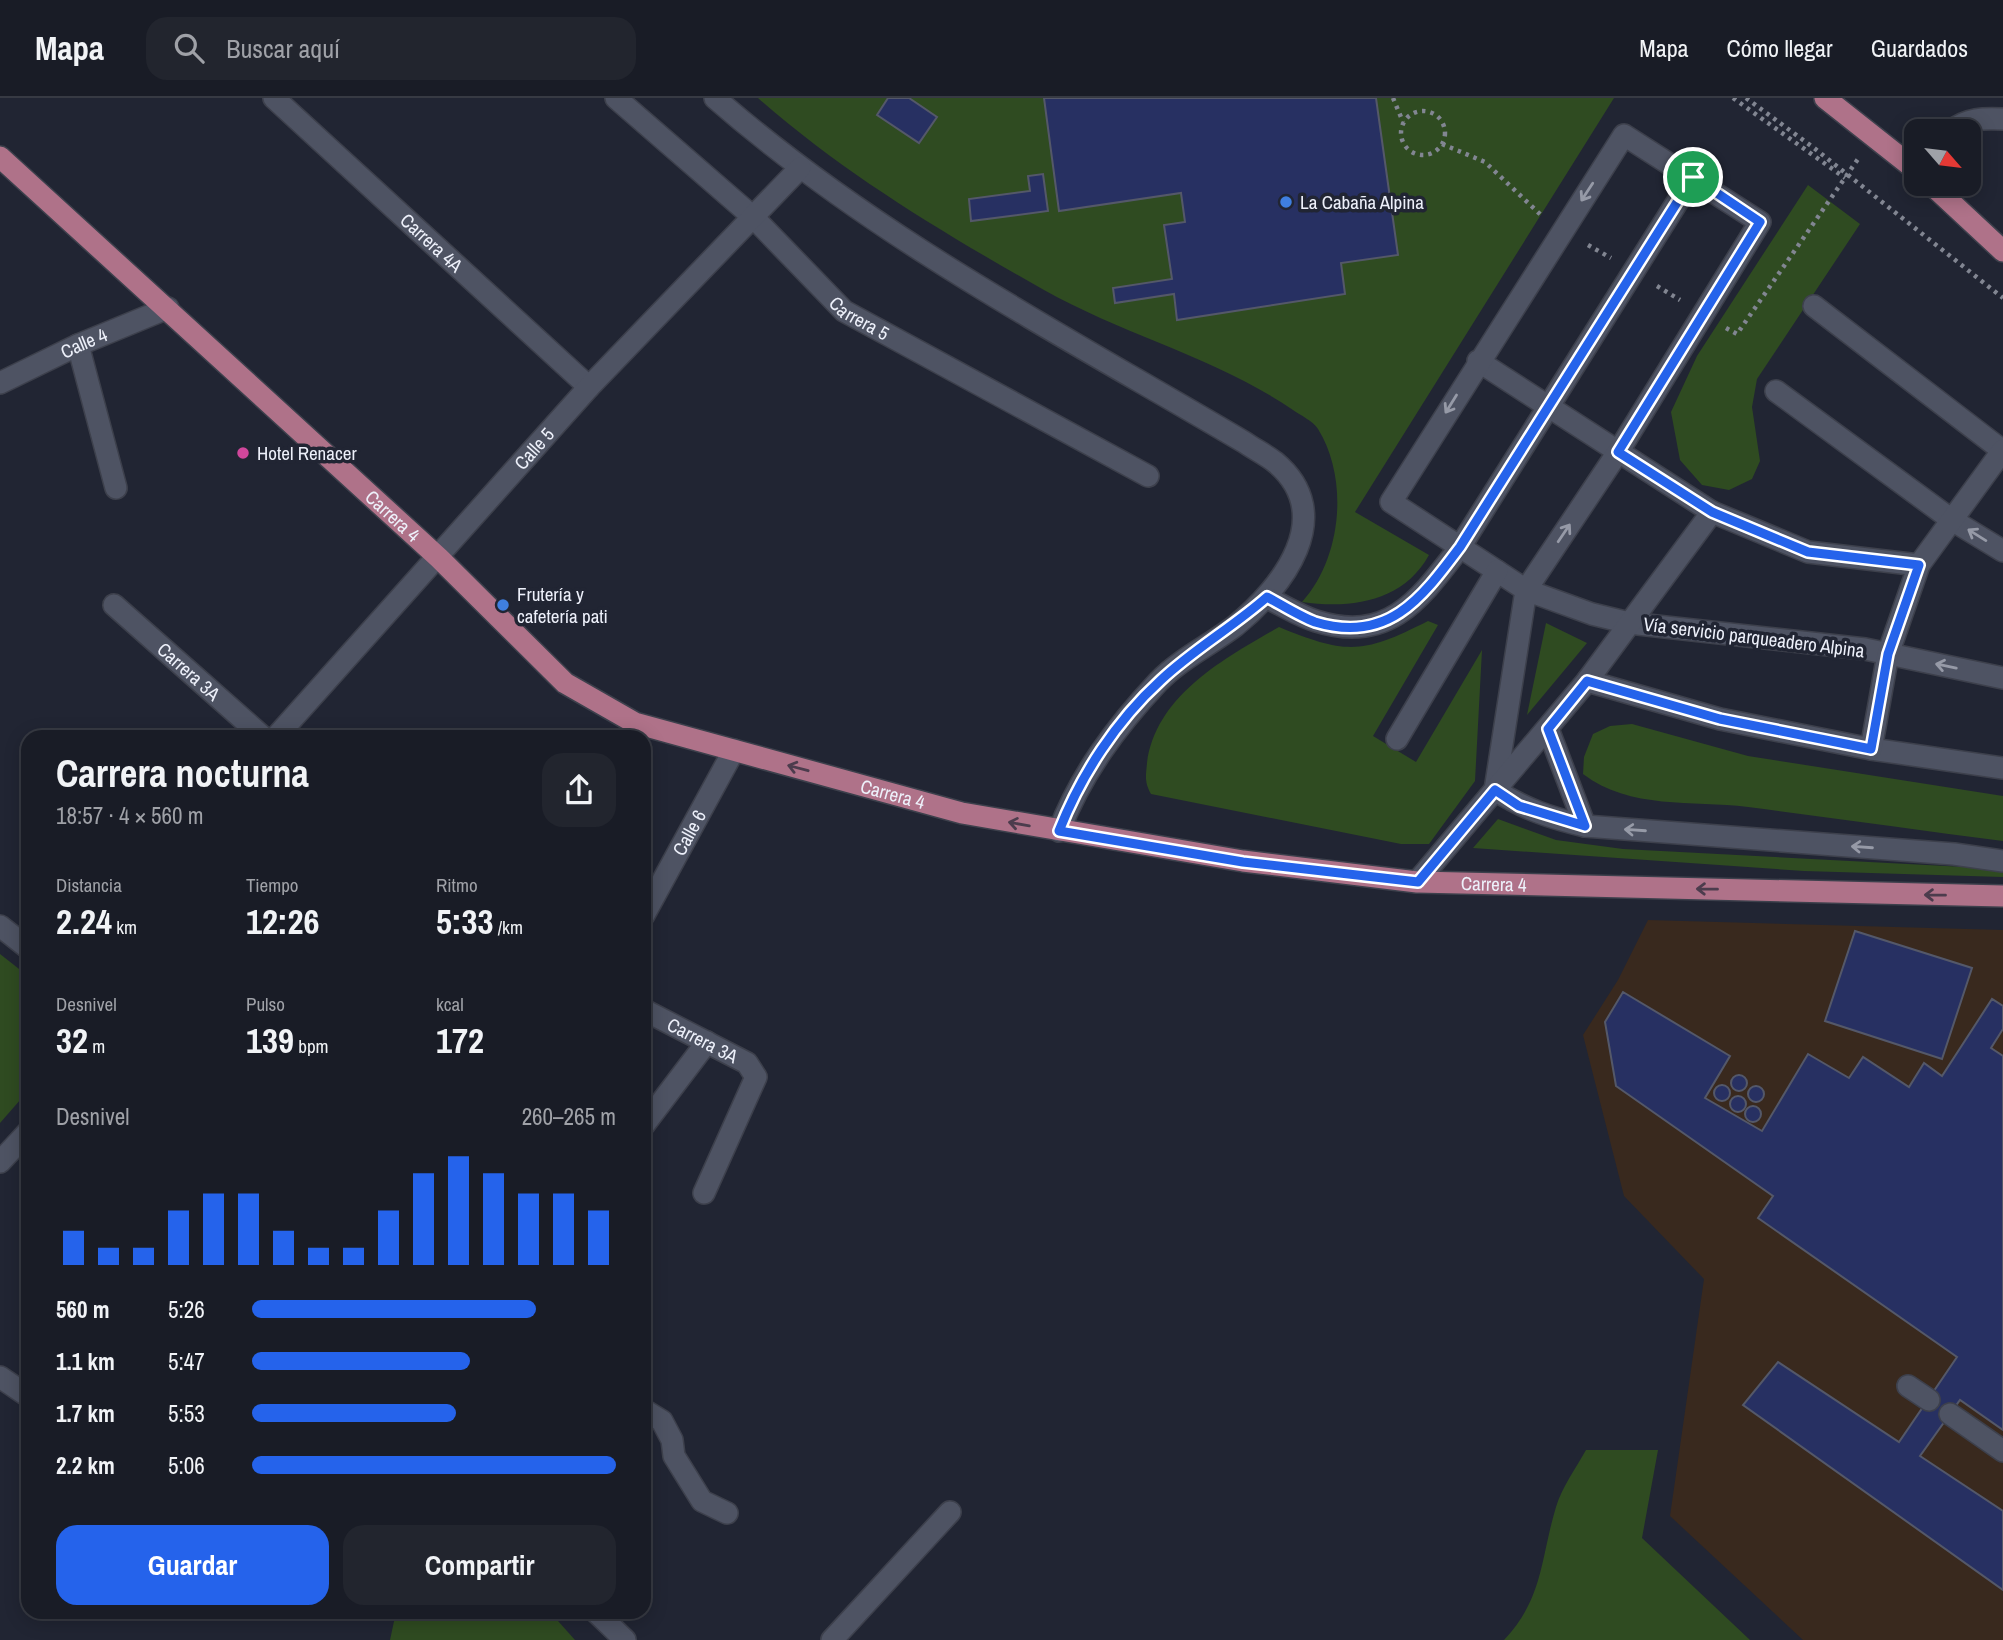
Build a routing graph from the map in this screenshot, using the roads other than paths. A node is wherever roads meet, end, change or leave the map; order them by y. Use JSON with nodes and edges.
{"nodes":[{"id":1,"x":274,"y":98,"type":"edge"},
{"id":2,"x":616,"y":98,"type":"edge"},
{"id":3,"x":715,"y":98,"type":"edge"},
{"id":4,"x":1825,"y":98,"type":"edge"},
{"id":5,"x":1978,"y":119,"type":"edge"},
{"id":6,"x":2003,"y":119,"type":"edge"},
{"id":7,"x":0,"y":157,"type":"edge"},
{"id":8,"x":1904,"y":157,"type":"edge"},
{"id":9,"x":800,"y":168,"type":"junction"},
{"id":10,"x":1693,"y":177,"type":"junction"},
{"id":11,"x":1944,"y":196,"type":"edge"},
{"id":12,"x":753,"y":217,"type":"junction"},
{"id":13,"x":2003,"y":251,"type":"edge"},
{"id":14,"x":1814,"y":306,"type":"dead end"},
{"id":15,"x":168,"y":308,"type":"junction"},
{"id":16,"x":78,"y":345,"type":"junction"},
{"id":17,"x":1478,"y":360,"type":"junction"},
{"id":18,"x":0,"y":383,"type":"edge"},
{"id":19,"x":589,"y":387,"type":"junction"},
{"id":20,"x":1776,"y":391,"type":"dead end"},
{"id":21,"x":1549,"y":407,"type":"junction"},
{"id":22,"x":2003,"y":451,"type":"edge"},
{"id":23,"x":1618,"y":452,"type":"junction"},
{"id":24,"x":1149,"y":475,"type":"dead end"},
{"id":25,"x":117,"y":488,"type":"dead end"},
{"id":26,"x":1712,"y":512,"type":"junction"},
{"id":27,"x":1952,"y":520,"type":"junction"},
{"id":28,"x":1460,"y":547,"type":"junction"},
{"id":29,"x":2003,"y":551,"type":"edge"},
{"id":30,"x":439,"y":558,"type":"junction"},
{"id":31,"x":1919,"y":565,"type":"junction"},
{"id":32,"x":1497,"y":570,"type":"junction"},
{"id":33,"x":1526,"y":590,"type":"junction"},
{"id":34,"x":1267,"y":597,"type":"junction"},
{"id":35,"x":114,"y":605,"type":"dead end"},
{"id":36,"x":1629,"y":623,"type":"junction"},
{"id":37,"x":1888,"y":654,"type":"junction"},
{"id":38,"x":2003,"y":678,"type":"edge"},
{"id":39,"x":1587,"y":681,"type":"junction"},
{"id":40,"x":1548,"y":729,"type":"junction"},
{"id":41,"x":255,"y":730,"type":"edge"},
{"id":42,"x":282,"y":730,"type":"edge"},
{"id":43,"x":1397,"y":738,"type":"dead end"},
{"id":44,"x":1871,"y":749,"type":"junction"},
{"id":45,"x":734,"y":750,"type":"junction"},
{"id":46,"x":2003,"y":768,"type":"edge"},
{"id":47,"x":1495,"y":790,"type":"junction"},
{"id":48,"x":1585,"y":826,"type":"junction"},
{"id":49,"x":1059,"y":831,"type":"junction"},
{"id":50,"x":2003,"y":862,"type":"edge"},
{"id":51,"x":1418,"y":882,"type":"junction"},
{"id":52,"x":2003,"y":897,"type":"edge"},
{"id":53,"x":651,"y":902,"type":"edge"},
{"id":54,"x":0,"y":926,"type":"edge"},
{"id":55,"x":21,"y":942,"type":"edge"},
{"id":56,"x":651,"y":1014,"type":"edge"},
{"id":57,"x":707,"y":1042,"type":"junction"},
{"id":58,"x":651,"y":1116,"type":"edge"},
{"id":59,"x":21,"y":1140,"type":"edge"},
{"id":60,"x":0,"y":1162,"type":"edge"},
{"id":61,"x":704,"y":1193,"type":"dead end"},
{"id":62,"x":0,"y":1377,"type":"edge"},
{"id":63,"x":1908,"y":1386,"type":"dead end"},
{"id":64,"x":21,"y":1391,"type":"edge"},
{"id":65,"x":1929,"y":1400,"type":"dead end"},
{"id":66,"x":651,"y":1414,"type":"edge"},
{"id":67,"x":1950,"y":1414,"type":"dead end"},
{"id":68,"x":2003,"y":1451,"type":"edge"},
{"id":69,"x":950,"y":1512,"type":"dead end"},
{"id":70,"x":727,"y":1513,"type":"dead end"},
{"id":71,"x":603,"y":1619,"type":"edge"},
{"id":72,"x":625,"y":1640,"type":"edge"},
{"id":73,"x":832,"y":1640,"type":"edge"}],
"edges":[{"from":1,"to":19,"type":"street","name":"Carrera 4A"},
{"from":2,"to":12,"type":"street","name":"Carrera 5"},
{"from":3,"to":9,"type":"street"},
{"from":4,"to":8,"type":"main road"},
{"from":5,"to":6,"type":"street"},
{"from":7,"to":15,"type":"main road","name":"Carrera 4"},
{"from":9,"to":12,"type":"street","name":"Calle 5"},
{"from":9,"to":34,"type":"street"},
{"from":10,"to":17,"type":"street","one_way":true},
{"from":10,"to":21,"type":"street"},
{"from":10,"to":23,"type":"street"},
{"from":11,"to":13,"type":"main road"},
{"from":12,"to":19,"type":"street","name":"Calle 5"},
{"from":12,"to":24,"type":"street","name":"Carrera 5"},
{"from":14,"to":22,"type":"street"},
{"from":15,"to":16,"type":"street","name":"Calle 4"},
{"from":15,"to":30,"type":"main road","name":"Carrera 4"},
{"from":16,"to":18,"type":"street","name":"Calle 4"},
{"from":16,"to":25,"type":"street"},
{"from":17,"to":21,"type":"street"},
{"from":17,"to":28,"type":"street","one_way":true},
{"from":19,"to":30,"type":"street","name":"Calle 5"},
{"from":20,"to":27,"type":"street"},
{"from":21,"to":23,"type":"street"},
{"from":21,"to":28,"type":"street"},
{"from":22,"to":27,"type":"street"},
{"from":23,"to":26,"type":"street"},
{"from":33,"to":23,"type":"street","one_way":true},
{"from":26,"to":31,"type":"street"},
{"from":26,"to":36,"type":"street","name":"Vía servicio parqueadero Alpina"},
{"from":29,"to":27,"type":"street","one_way":true},
{"from":27,"to":31,"type":"street"},
{"from":28,"to":32,"type":"street"},
{"from":28,"to":34,"type":"street"},
{"from":30,"to":42,"type":"street","name":"Calle 5"},
{"from":30,"to":45,"type":"main road","name":"Carrera 4"},
{"from":31,"to":37,"type":"street"},
{"from":32,"to":33,"type":"street"},
{"from":32,"to":43,"type":"street"},
{"from":33,"to":36,"type":"street"},
{"from":33,"to":47,"type":"street"},
{"from":34,"to":49,"type":"street"},
{"from":35,"to":41,"type":"street","name":"Carrera 3A"},
{"from":36,"to":37,"type":"street","name":"Vía servicio parqueadero Alpina"},
{"from":36,"to":39,"type":"street","name":"Vía servicio parqueadero Alpina"},
{"from":38,"to":37,"type":"street","name":"Vía servicio parqueadero Alpina","one_way":true},
{"from":37,"to":44,"type":"street"},
{"from":39,"to":40,"type":"street","name":"Vía servicio parqueadero Alpina"},
{"from":39,"to":44,"type":"street"},
{"from":40,"to":47,"type":"street","name":"Vía servicio parqueadero Alpina"},
{"from":40,"to":48,"type":"street"},
{"from":44,"to":46,"type":"street"},
{"from":49,"to":45,"type":"main road","name":"Carrera 4","one_way":true},
{"from":45,"to":53,"type":"street","name":"Calle 6"},
{"from":47,"to":48,"type":"street"},
{"from":47,"to":51,"type":"street","name":"Vía servicio parqueadero Alpina"},
{"from":50,"to":48,"type":"street","one_way":true},
{"from":49,"to":51,"type":"main road","name":"Carrera 4"},
{"from":52,"to":51,"type":"main road","name":"Carrera 4","one_way":true},
{"from":54,"to":55,"type":"street"},
{"from":56,"to":57,"type":"street","name":"Carrera 3A"},
{"from":57,"to":58,"type":"street"},
{"from":57,"to":61,"type":"street","name":"Carrera 3A"},
{"from":59,"to":60,"type":"street"},
{"from":62,"to":64,"type":"street"},
{"from":63,"to":65,"type":"street"},
{"from":66,"to":70,"type":"street"},
{"from":67,"to":68,"type":"street"},
{"from":69,"to":73,"type":"street"},
{"from":71,"to":72,"type":"street"}]}
